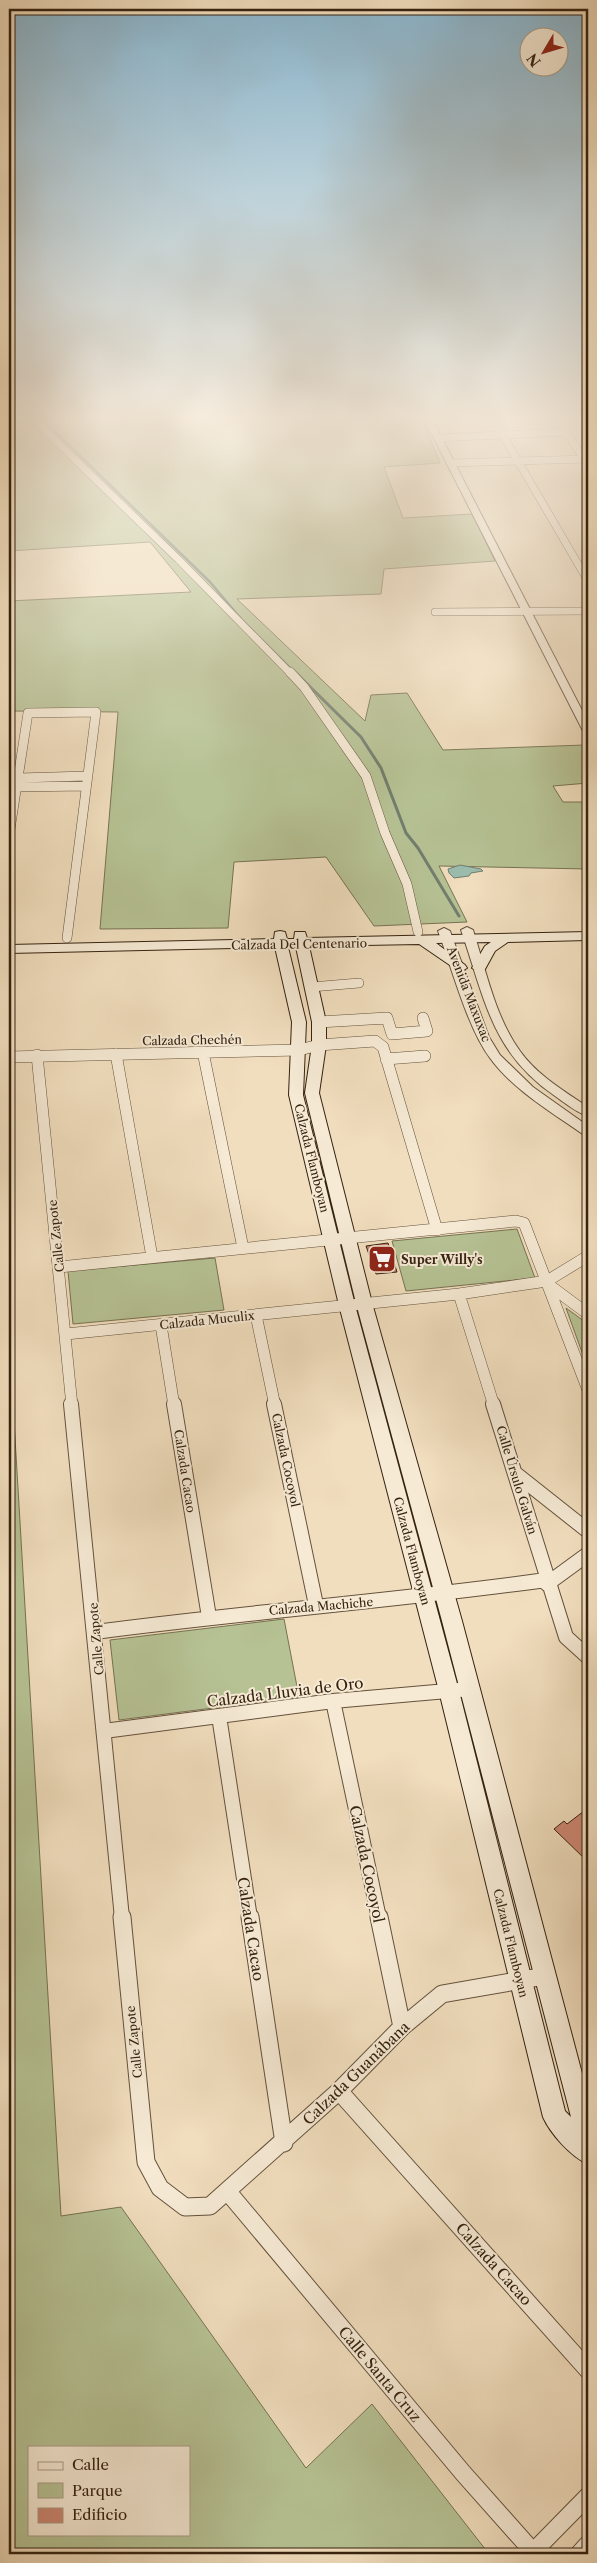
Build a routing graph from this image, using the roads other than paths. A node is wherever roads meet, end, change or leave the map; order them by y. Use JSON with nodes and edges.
{"nodes":[{"id":1,"x":153,"y":535,"type":"edge"},
{"id":2,"x":488,"y":535,"type":"edge"},
{"id":3,"x":561,"y":535,"type":"edge"},
{"id":4,"x":588,"y":581,"type":"edge"},
{"id":5,"x":588,"y":611,"type":"edge"},
{"id":6,"x":435,"y":612,"type":"dead end"},
{"id":7,"x":528,"y":612,"type":"junction"},
{"id":8,"x":588,"y":731,"type":"edge"},
{"id":9,"x":87,"y":776,"type":"junction"},
{"id":10,"x":18,"y":782,"type":"junction"},
{"id":11,"x":86,"y":786,"type":"junction"},
{"id":12,"x":9,"y":836,"type":"edge"},
{"id":13,"x":588,"y":927,"type":"edge"},
{"id":14,"x":469,"y":935,"type":"junction"},
{"id":15,"x":421,"y":936,"type":"junction"},
{"id":16,"x":446,"y":936,"type":"junction"},
{"id":17,"x":588,"y":936,"type":"edge"},
{"id":18,"x":67,"y":938,"type":"junction"},
{"id":19,"x":9,"y":939,"type":"edge"},
{"id":20,"x":301,"y":939,"type":"junction"},
{"id":21,"x":502,"y":939,"type":"junction"},
{"id":22,"x":280,"y":940,"type":"junction"},
{"id":23,"x":9,"y":949,"type":"edge"},
{"id":24,"x":460,"y":968,"type":"junction"},
{"id":25,"x":479,"y":968,"type":"junction"},
{"id":26,"x":359,"y":984,"type":"dead end"},
{"id":27,"x":311,"y":987,"type":"junction"},
{"id":28,"x":497,"y":1014,"type":"junction"},
{"id":29,"x":476,"y":1016,"type":"junction"},
{"id":30,"x":423,"y":1018,"type":"dead end"},
{"id":31,"x":319,"y":1022,"type":"junction"},
{"id":32,"x":319,"y":1045,"type":"junction"},
{"id":33,"x":298,"y":1050,"type":"junction"},
{"id":34,"x":203,"y":1052,"type":"junction"},
{"id":35,"x":116,"y":1054,"type":"junction"},
{"id":36,"x":37,"y":1055,"type":"junction"},
{"id":37,"x":425,"y":1056,"type":"dead end"},
{"id":38,"x":9,"y":1057,"type":"edge"},
{"id":39,"x":386,"y":1059,"type":"junction"},
{"id":40,"x":588,"y":1112,"type":"edge"},
{"id":41,"x":588,"y":1132,"type":"edge"},
{"id":42,"x":524,"y":1223,"type":"joint"},
{"id":43,"x":437,"y":1230,"type":"junction"},
{"id":44,"x":339,"y":1238,"type":"junction"},
{"id":45,"x":243,"y":1248,"type":"junction"},
{"id":46,"x":588,"y":1256,"type":"edge"},
{"id":47,"x":152,"y":1257,"type":"junction"},
{"id":48,"x":59,"y":1267,"type":"junction"},
{"id":49,"x":548,"y":1283,"type":"junction"},
{"id":50,"x":459,"y":1294,"type":"junction"},
{"id":51,"x":356,"y":1304,"type":"junction"},
{"id":52,"x":588,"y":1314,"type":"edge"},
{"id":53,"x":256,"y":1315,"type":"junction"},
{"id":54,"x":161,"y":1325,"type":"junction"},
{"id":55,"x":66,"y":1334,"type":"junction"},
{"id":56,"x":588,"y":1390,"type":"edge"},
{"id":57,"x":516,"y":1474,"type":"junction"},
{"id":58,"x":588,"y":1531,"type":"edge"},
{"id":59,"x":588,"y":1554,"type":"edge"},
{"id":60,"x":547,"y":1582,"type":"junction"},
{"id":61,"x":444,"y":1593,"type":"junction"},
{"id":62,"x":424,"y":1597,"type":"junction"},
{"id":63,"x":316,"y":1605,"type":"junction"},
{"id":64,"x":209,"y":1616,"type":"junction"},
{"id":65,"x":95,"y":1632,"type":"junction"},
{"id":66,"x":588,"y":1657,"type":"edge"},
{"id":67,"x":470,"y":1689,"type":"junction"},
{"id":68,"x":449,"y":1692,"type":"junction"},
{"id":69,"x":333,"y":1701,"type":"junction"},
{"id":70,"x":219,"y":1716,"type":"junction"},
{"id":71,"x":104,"y":1731,"type":"junction"},
{"id":72,"x":545,"y":1976,"type":"junction"},
{"id":73,"x":520,"y":1979,"type":"junction"},
{"id":74,"x":402,"y":2027,"type":"junction"},
{"id":75,"x":339,"y":2091,"type":"junction"},
{"id":76,"x":588,"y":2120,"type":"edge"},
{"id":77,"x":284,"y":2143,"type":"junction"},
{"id":78,"x":588,"y":2152,"type":"edge"},
{"id":79,"x":228,"y":2192,"type":"junction"},
{"id":80,"x":185,"y":2207,"type":"joint"},
{"id":81,"x":588,"y":2370,"type":"edge"},
{"id":82,"x":588,"y":2496,"type":"edge"},
{"id":83,"x":588,"y":2544,"type":"edge"},
{"id":84,"x":534,"y":2553,"type":"edge"},
{"id":85,"x":578,"y":2554,"type":"edge"}],
"edges":[{"from":1,"to":15,"type":"street"},
{"from":2,"to":7,"type":"street"},
{"from":3,"to":4,"type":"street"},
{"from":5,"to":7,"type":"street"},
{"from":6,"to":7,"type":"street"},
{"from":7,"to":8,"type":"street"},
{"from":9,"to":10,"type":"street"},
{"from":9,"to":10,"type":"street"},
{"from":9,"to":11,"type":"street"},
{"from":10,"to":11,"type":"street"},
{"from":10,"to":12,"type":"street"},
{"from":11,"to":18,"type":"street"},
{"from":13,"to":14,"type":"main road","name":"Calzada Del Centenario"},
{"from":14,"to":16,"type":"main road","name":"Calzada Del Centenario"},
{"from":14,"to":21,"type":"main road","name":"Calzada Del Centenario"},
{"from":14,"to":25,"type":"street","name":"Avenida Maxuxac"},
{"from":15,"to":16,"type":"main road","name":"Calzada Del Centenario"},
{"from":15,"to":20,"type":"main road","name":"Calzada Del Centenario"},
{"from":15,"to":24,"type":"main road"},
{"from":16,"to":24,"type":"street","name":"Avenida Maxuxac"},
{"from":17,"to":21,"type":"main road","name":"Calzada Del Centenario"},
{"from":18,"to":19,"type":"main road","name":"Calzada Del Centenario"},
{"from":18,"to":22,"type":"main road","name":"Calzada Del Centenario"},
{"from":20,"to":22,"type":"main road","name":"Calzada Del Centenario"},
{"from":20,"to":27,"type":"main road","name":"Calzada Flamboyan"},
{"from":21,"to":25,"type":"main road"},
{"from":22,"to":23,"type":"main road","name":"Calzada Del Centenario"},
{"from":22,"to":33,"type":"main road","name":"Calzada Flamboyan"},
{"from":24,"to":29,"type":"street","name":"Avenida Maxuxac"},
{"from":25,"to":28,"type":"street","name":"Avenida Maxuxac"},
{"from":26,"to":27,"type":"street"},
{"from":27,"to":31,"type":"main road","name":"Calzada Flamboyan"},
{"from":28,"to":29,"type":"street"},
{"from":28,"to":40,"type":"street","name":"Avenida Maxuxac"},
{"from":29,"to":41,"type":"street","name":"Avenida Maxuxac"},
{"from":30,"to":31,"type":"street"},
{"from":31,"to":32,"type":"main road","name":"Calzada Flamboyan"},
{"from":32,"to":33,"type":"street","name":"Calzada Chechén"},
{"from":32,"to":39,"type":"street","name":"Calzada Chechén"},
{"from":32,"to":44,"type":"main road","name":"Calzada Flamboyan"},
{"from":33,"to":34,"type":"street","name":"Calzada Chechén"},
{"from":33,"to":44,"type":"main road","name":"Calzada Flamboyan"},
{"from":34,"to":35,"type":"street","name":"Calzada Chechén"},
{"from":34,"to":45,"type":"street"},
{"from":35,"to":36,"type":"street","name":"Calzada Chechén"},
{"from":35,"to":47,"type":"street"},
{"from":36,"to":38,"type":"street","name":"Calzada Chechén"},
{"from":36,"to":48,"type":"street","name":"Calle Zapote"},
{"from":37,"to":39,"type":"street"},
{"from":39,"to":43,"type":"street"},
{"from":42,"to":43,"type":"street"},
{"from":42,"to":49,"type":"street"},
{"from":43,"to":44,"type":"street"},
{"from":44,"to":45,"type":"street"},
{"from":44,"to":51,"type":"main road","name":"Calzada Flamboyan"},
{"from":45,"to":47,"type":"street"},
{"from":46,"to":49,"type":"street"},
{"from":47,"to":48,"type":"street"},
{"from":48,"to":55,"type":"street","name":"Calle Zapote"},
{"from":49,"to":50,"type":"street","name":"Calzada Muculix"},
{"from":49,"to":52,"type":"street"},
{"from":49,"to":56,"type":"street"},
{"from":50,"to":51,"type":"street","name":"Calzada Muculix"},
{"from":50,"to":57,"type":"street","name":"Calle Úrsulo Galván"},
{"from":51,"to":53,"type":"street","name":"Calzada Muculix"},
{"from":51,"to":61,"type":"main road","name":"Calzada Flamboyan"},
{"from":51,"to":62,"type":"main road","name":"Calzada Flamboyan"},
{"from":53,"to":54,"type":"street","name":"Calzada Muculix"},
{"from":53,"to":63,"type":"street","name":"Calzada Cocoyol"},
{"from":54,"to":55,"type":"street","name":"Calzada Muculix"},
{"from":54,"to":64,"type":"street","name":"Calzada Cacao"},
{"from":55,"to":65,"type":"street","name":"Calle Zapote"},
{"from":57,"to":58,"type":"street"},
{"from":57,"to":60,"type":"street","name":"Calle Úrsulo Galván"},
{"from":59,"to":60,"type":"street","name":"Calzada Machiche"},
{"from":60,"to":61,"type":"street","name":"Calzada Machiche"},
{"from":60,"to":66,"type":"street","name":"Calle Úrsulo Galván"},
{"from":61,"to":62,"type":"street","name":"Calzada Machiche"},
{"from":61,"to":67,"type":"main road","name":"Calzada Flamboyan"},
{"from":62,"to":63,"type":"street","name":"Calzada Machiche"},
{"from":62,"to":68,"type":"main road","name":"Calzada Flamboyan"},
{"from":63,"to":64,"type":"street","name":"Calzada Machiche"},
{"from":64,"to":65,"type":"street","name":"Calzada Machiche"},
{"from":65,"to":71,"type":"street","name":"Calle Zapote"},
{"from":67,"to":68,"type":"street","name":"Calzada Lluvia de Oro"},
{"from":67,"to":72,"type":"main road","name":"Calzada Flamboyan"},
{"from":68,"to":69,"type":"street","name":"Calzada Lluvia de Oro"},
{"from":68,"to":73,"type":"main road","name":"Calzada Flamboyan"},
{"from":69,"to":70,"type":"street","name":"Calzada Lluvia de Oro"},
{"from":69,"to":74,"type":"street","name":"Calzada Cocoyol"},
{"from":70,"to":71,"type":"street","name":"Calzada Lluvia de Oro"},
{"from":70,"to":77,"type":"street","name":"Calzada Cacao"},
{"from":71,"to":80,"type":"street","name":"Calle Zapote"},
{"from":72,"to":73,"type":"street","name":"Calzada Guanábana"},
{"from":72,"to":76,"type":"main road","name":"Calzada Flamboyan"},
{"from":73,"to":74,"type":"street","name":"Calzada Guanábana"},
{"from":73,"to":78,"type":"main road","name":"Calzada Flamboyan"},
{"from":74,"to":75,"type":"street","name":"Calzada Guanábana"},
{"from":75,"to":77,"type":"street","name":"Calzada Guanábana"},
{"from":75,"to":81,"type":"street","name":"Calzada Cacao"},
{"from":77,"to":79,"type":"street","name":"Calzada Guanábana"},
{"from":79,"to":80,"type":"street","name":"Calzada Guanábana"},
{"from":79,"to":84,"type":"street","name":"Calle Santa Cruz"},
{"from":82,"to":84,"type":"street"},
{"from":83,"to":85,"type":"street"}]}
